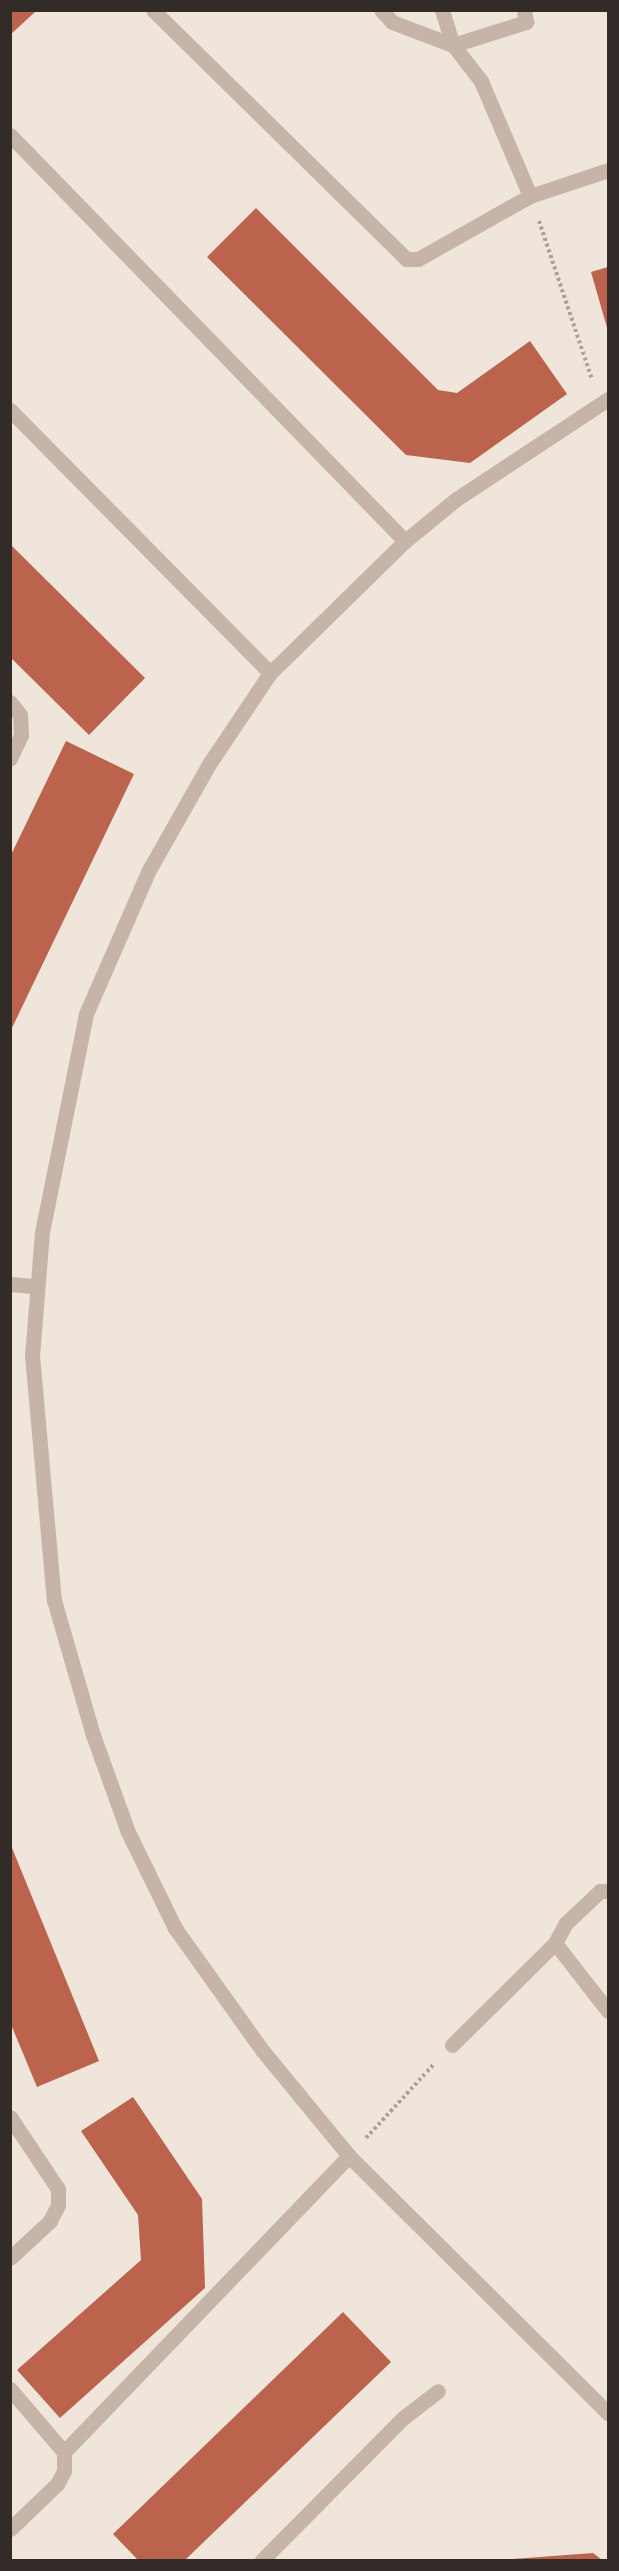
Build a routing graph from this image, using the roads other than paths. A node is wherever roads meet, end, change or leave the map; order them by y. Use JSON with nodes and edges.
{"nodes":[{"id":1,"x":153,"y":10,"type":"edge"},
{"id":2,"x":381,"y":10,"type":"edge"},
{"id":3,"x":442,"y":10,"type":"edge"},
{"id":4,"x":524,"y":10,"type":"edge"},
{"id":5,"x":453,"y":45,"type":"junction"},
{"id":6,"x":10,"y":135,"type":"edge"},
{"id":7,"x":609,"y":170,"type":"edge"},
{"id":8,"x":530,"y":196,"type":"junction"},
{"id":9,"x":604,"y":401,"type":"edge"},
{"id":10,"x":10,"y":410,"type":"edge"},
{"id":11,"x":405,"y":541,"type":"junction"},
{"id":12,"x":270,"y":673,"type":"junction"},
{"id":13,"x":10,"y":702,"type":"edge"},
{"id":14,"x":10,"y":759,"type":"edge"},
{"id":15,"x":10,"y":1284,"type":"edge"},
{"id":16,"x":35,"y":1286,"type":"junction"},
{"id":17,"x":609,"y":1891,"type":"edge"},
{"id":18,"x":555,"y":1943,"type":"junction"},
{"id":19,"x":609,"y":2012,"type":"edge"},
{"id":20,"x":453,"y":2045,"type":"road end"},
{"id":21,"x":10,"y":2117,"type":"edge"},
{"id":22,"x":349,"y":2156,"type":"junction"},
{"id":23,"x":10,"y":2258,"type":"edge"},
{"id":24,"x":10,"y":2390,"type":"edge"},
{"id":25,"x":438,"y":2391,"type":"dead end"},
{"id":26,"x":609,"y":2413,"type":"edge"},
{"id":27,"x":64,"y":2452,"type":"junction"},
{"id":28,"x":10,"y":2529,"type":"edge"},
{"id":29,"x":262,"y":2560,"type":"edge"}],
"edges":[{"from":1,"to":8,"type":"lane"},
{"from":2,"to":5,"type":"lane"},
{"from":3,"to":5,"type":"lane"},
{"from":4,"to":5,"type":"lane"},
{"from":5,"to":8,"type":"lane"},
{"from":6,"to":11,"type":"lane"},
{"from":7,"to":8,"type":"lane"},
{"from":9,"to":11,"type":"lane"},
{"from":10,"to":12,"type":"lane"},
{"from":11,"to":12,"type":"lane"},
{"from":12,"to":16,"type":"lane"},
{"from":13,"to":14,"type":"lane"},
{"from":15,"to":16,"type":"lane"},
{"from":16,"to":22,"type":"lane"},
{"from":17,"to":18,"type":"lane"},
{"from":18,"to":19,"type":"lane"},
{"from":18,"to":20,"type":"lane"},
{"from":21,"to":23,"type":"lane"},
{"from":22,"to":26,"type":"lane"},
{"from":22,"to":27,"type":"lane"},
{"from":24,"to":27,"type":"lane"},
{"from":25,"to":29,"type":"lane"},
{"from":27,"to":28,"type":"lane"}]}
